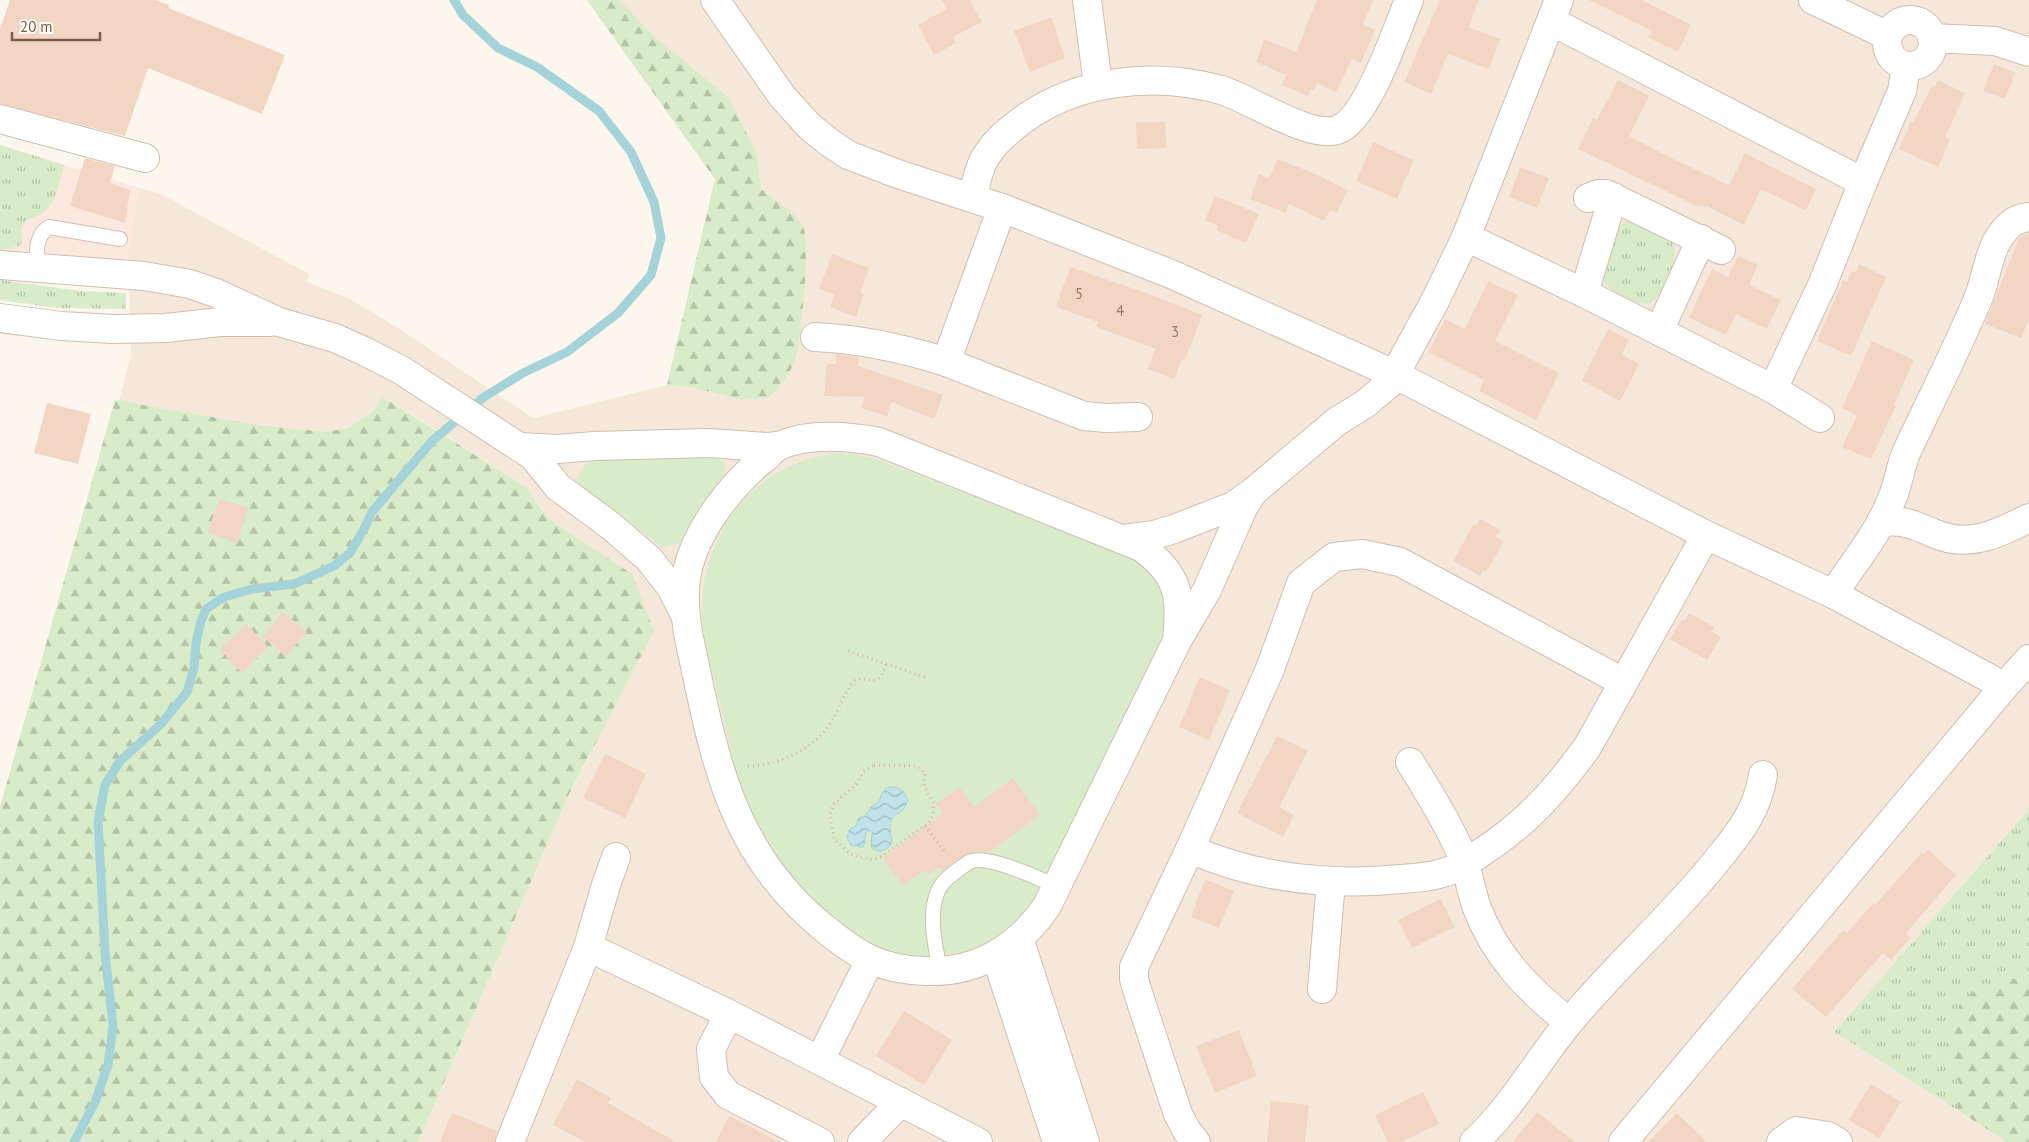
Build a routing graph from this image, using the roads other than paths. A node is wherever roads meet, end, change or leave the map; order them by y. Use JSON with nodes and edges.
{"nodes":[{"id":1,"x":715,"y":0,"type":"edge"},
{"id":2,"x":1087,"y":0,"type":"edge"},
{"id":3,"x":1409,"y":0,"type":"edge"},
{"id":4,"x":1812,"y":0,"type":"edge"},
{"id":5,"x":1555,"y":11,"type":"edge"},
{"id":6,"x":1919,"y":20,"type":"edge"},
{"id":7,"x":1888,"y":36,"type":"junction"},
{"id":8,"x":2029,"y":52,"type":"edge"},
{"id":9,"x":1906,"y":66,"type":"junction"},
{"id":10,"x":1098,"y":85,"type":"junction"},
{"id":11,"x":0,"y":119,"type":"edge"},
{"id":12,"x":145,"y":158,"type":"dead end"},
{"id":13,"x":1863,"y":182,"type":"junction"},
{"id":14,"x":972,"y":198,"type":"junction"},
{"id":15,"x":1002,"y":208,"type":"junction"},
{"id":16,"x":2029,"y":217,"type":"edge"},
{"id":17,"x":1466,"y":237,"type":"junction"},
{"id":18,"x":120,"y":239,"type":"dead end"},
{"id":19,"x":0,"y":264,"type":"edge"},
{"id":20,"x":36,"y":268,"type":"junction"},
{"id":21,"x":1584,"y":293,"type":"junction"},
{"id":22,"x":0,"y":318,"type":"edge"},
{"id":23,"x":279,"y":322,"type":"junction"},
{"id":24,"x":1659,"y":331,"type":"junction"},
{"id":25,"x":815,"y":337,"type":"dead end"},
{"id":26,"x":946,"y":362,"type":"junction"},
{"id":27,"x":1396,"y":375,"type":"junction"},
{"id":28,"x":1773,"y":389,"type":"junction"},
{"id":29,"x":1138,"y":417,"type":"dead end"},
{"id":30,"x":1820,"y":418,"type":"dead end"},
{"id":31,"x":519,"y":446,"type":"junction"},
{"id":32,"x":779,"y":446,"type":"junction"},
{"id":33,"x":1253,"y":492,"type":"junction"},
{"id":34,"x":2029,"y":518,"type":"edge"},
{"id":35,"x":1880,"y":522,"type":"junction"},
{"id":36,"x":1706,"y":535,"type":"junction"},
{"id":37,"x":1123,"y":539,"type":"junction"},
{"id":38,"x":1833,"y":594,"type":"junction"},
{"id":39,"x":685,"y":614,"type":"junction"},
{"id":40,"x":1177,"y":641,"type":"junction"},
{"id":41,"x":2029,"y":660,"type":"edge"},
{"id":42,"x":1623,"y":682,"type":"junction"},
{"id":43,"x":2003,"y":688,"type":"junction"},
{"id":44,"x":1410,"y":762,"type":"dead end"},
{"id":45,"x":1763,"y":775,"type":"dead end"},
{"id":46,"x":1190,"y":849,"type":"junction"},
{"id":47,"x":616,"y":857,"type":"dead end"},
{"id":48,"x":1465,"y":864,"type":"junction"},
{"id":49,"x":1331,"y":881,"type":"junction"},
{"id":50,"x":1058,"y":887,"type":"junction"},
{"id":51,"x":1019,"y":938,"type":"junction"},
{"id":52,"x":588,"y":947,"type":"junction"},
{"id":53,"x":996,"y":956,"type":"junction"},
{"id":54,"x":870,"y":960,"type":"junction"},
{"id":55,"x":941,"y":972,"type":"junction"},
{"id":56,"x":1322,"y":989,"type":"dead end"},
{"id":57,"x":729,"y":1014,"type":"junction"},
{"id":58,"x":1569,"y":1022,"type":"junction"},
{"id":59,"x":820,"y":1060,"type":"junction"},
{"id":60,"x":900,"y":1102,"type":"junction"},
{"id":61,"x":514,"y":1140,"type":"edge"},
{"id":62,"x":820,"y":1142,"type":"edge"},
{"id":63,"x":862,"y":1142,"type":"edge"},
{"id":64,"x":978,"y":1142,"type":"edge"},
{"id":65,"x":1057,"y":1142,"type":"edge"},
{"id":66,"x":1085,"y":1142,"type":"edge"},
{"id":67,"x":1196,"y":1142,"type":"edge"},
{"id":68,"x":1474,"y":1142,"type":"edge"},
{"id":69,"x":1623,"y":1142,"type":"edge"},
{"id":70,"x":1781,"y":1142,"type":"edge"},
{"id":71,"x":1838,"y":1142,"type":"edge"}],
"edges":[{"from":1,"to":14,"type":"street"},
{"from":2,"to":10,"type":"street"},
{"from":3,"to":10,"type":"street"},
{"from":4,"to":7,"type":"street"},
{"from":5,"to":13,"type":"street"},
{"from":5,"to":17,"type":"street"},
{"from":6,"to":7,"type":"street"},
{"from":6,"to":8,"type":"street"},
{"from":6,"to":9,"type":"street"},
{"from":7,"to":9,"type":"street"},
{"from":9,"to":13,"type":"street"},
{"from":10,"to":14,"type":"street"},
{"from":11,"to":12,"type":"street"},
{"from":13,"to":28,"type":"street"},
{"from":14,"to":15,"type":"street"},
{"from":15,"to":26,"type":"street"},
{"from":15,"to":27,"type":"street"},
{"from":16,"to":35,"type":"street"},
{"from":17,"to":21,"type":"street"},
{"from":17,"to":27,"type":"street"},
{"from":18,"to":20,"type":"lane"},
{"from":19,"to":20,"type":"street"},
{"from":20,"to":23,"type":"street"},
{"from":21,"to":24,"type":"street"},
{"from":21,"to":24,"type":"street"},
{"from":22,"to":23,"type":"street"},
{"from":23,"to":31,"type":"street"},
{"from":24,"to":28,"type":"street"},
{"from":25,"to":26,"type":"street"},
{"from":26,"to":29,"type":"street"},
{"from":27,"to":33,"type":"street"},
{"from":27,"to":36,"type":"street"},
{"from":28,"to":30,"type":"street"},
{"from":31,"to":32,"type":"street"},
{"from":31,"to":39,"type":"street"},
{"from":32,"to":37,"type":"street"},
{"from":32,"to":39,"type":"street"},
{"from":33,"to":37,"type":"street"},
{"from":33,"to":40,"type":"street"},
{"from":34,"to":35,"type":"street"},
{"from":35,"to":38,"type":"street"},
{"from":36,"to":38,"type":"street"},
{"from":36,"to":42,"type":"street"},
{"from":37,"to":40,"type":"street"},
{"from":38,"to":43,"type":"street"},
{"from":39,"to":54,"type":"street"},
{"from":40,"to":50,"type":"street"},
{"from":41,"to":43,"type":"street"},
{"from":42,"to":46,"type":"street"},
{"from":42,"to":48,"type":"street"},
{"from":43,"to":69,"type":"street"},
{"from":44,"to":48,"type":"street"},
{"from":45,"to":58,"type":"street"},
{"from":46,"to":49,"type":"street"},
{"from":46,"to":67,"type":"street"},
{"from":47,"to":52,"type":"street"},
{"from":48,"to":49,"type":"street"},
{"from":48,"to":58,"type":"street"},
{"from":49,"to":56,"type":"street"},
{"from":50,"to":51,"type":"street"},
{"from":50,"to":55,"type":"lane"},
{"from":51,"to":53,"type":"street"},
{"from":51,"to":66,"type":"street"},
{"from":52,"to":57,"type":"street"},
{"from":52,"to":61,"type":"street"},
{"from":53,"to":55,"type":"street"},
{"from":53,"to":65,"type":"street"},
{"from":54,"to":55,"type":"street"},
{"from":54,"to":59,"type":"street"},
{"from":57,"to":59,"type":"street"},
{"from":57,"to":62,"type":"street"},
{"from":58,"to":68,"type":"street"},
{"from":59,"to":60,"type":"street"},
{"from":60,"to":63,"type":"street"},
{"from":60,"to":64,"type":"street"},
{"from":70,"to":71,"type":"street"}]}
